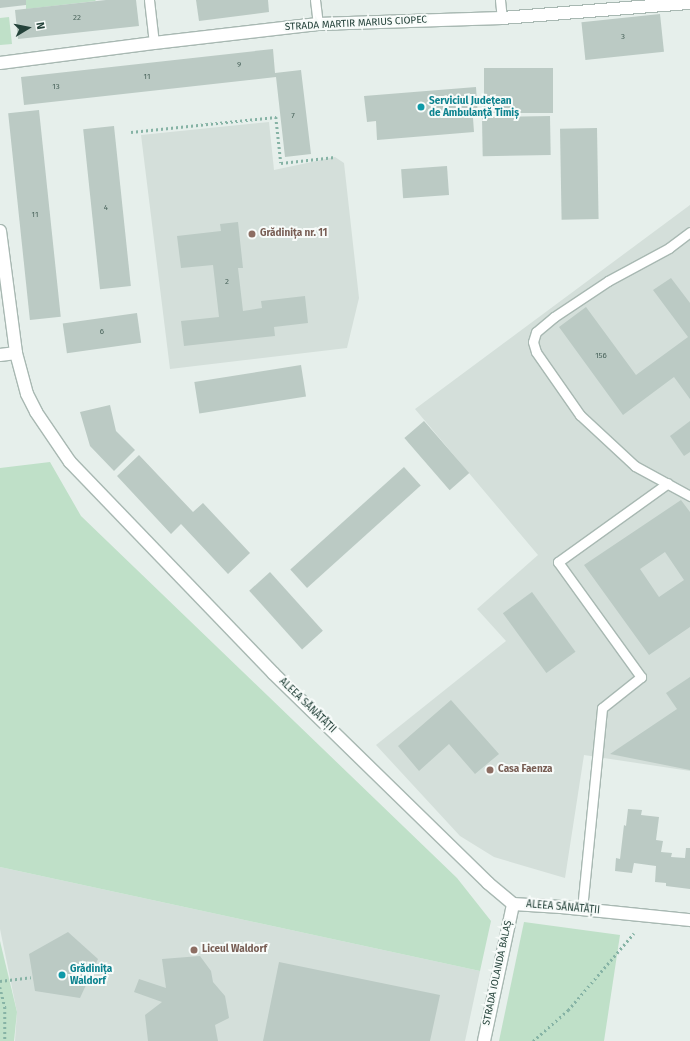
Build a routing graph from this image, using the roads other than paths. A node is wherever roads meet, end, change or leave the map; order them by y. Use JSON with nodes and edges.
{"nodes":[{"id":1,"x":149,"y":0,"type":"edge"},
{"id":2,"x":315,"y":0,"type":"edge"},
{"id":3,"x":500,"y":0,"type":"edge"},
{"id":4,"x":690,"y":3,"type":"edge"},
{"id":5,"x":502,"y":18,"type":"junction"},
{"id":6,"x":318,"y":24,"type":"junction"},
{"id":7,"x":154,"y":43,"type":"junction"},
{"id":8,"x":0,"y":63,"type":"edge"},
{"id":9,"x":0,"y":231,"type":"edge"},
{"id":10,"x":690,"y":232,"type":"edge"},
{"id":11,"x":16,"y":353,"type":"junction"},
{"id":12,"x":0,"y":356,"type":"edge"},
{"id":13,"x":668,"y":483,"type":"junction"},
{"id":14,"x":690,"y":496,"type":"edge"},
{"id":15,"x":513,"y":904,"type":"junction"},
{"id":16,"x":582,"y":909,"type":"junction"},
{"id":17,"x":690,"y":920,"type":"edge"},
{"id":18,"x":484,"y":1041,"type":"edge"}],
"edges":[{"from":1,"to":7,"type":"lane"},
{"from":2,"to":6,"type":"lane"},
{"from":3,"to":5,"type":"lane"},
{"from":4,"to":5,"type":"street","name":"STRADA MARTIR MARIUS CIOPEC"},
{"from":5,"to":6,"type":"street","name":"STRADA MARTIR MARIUS CIOPEC"},
{"from":6,"to":7,"type":"street","name":"STRADA MARTIR MARIUS CIOPEC"},
{"from":7,"to":8,"type":"street","name":"STRADA MARTIR MARIUS CIOPEC"},
{"from":9,"to":11,"type":"street","name":"ALEEA SĂNĂTĂȚII"},
{"from":10,"to":13,"type":"lane"},
{"from":11,"to":12,"type":"street"},
{"from":11,"to":15,"type":"street","name":"ALEEA SĂNĂTĂȚII"},
{"from":13,"to":14,"type":"lane"},
{"from":13,"to":16,"type":"lane"},
{"from":15,"to":16,"type":"street","name":"ALEEA SĂNĂTĂȚII"},
{"from":15,"to":18,"type":"street","name":"STRADA IOLANDA BALAȘ"},
{"from":16,"to":17,"type":"street","name":"ALEEA SĂNĂTĂȚII"}]}
